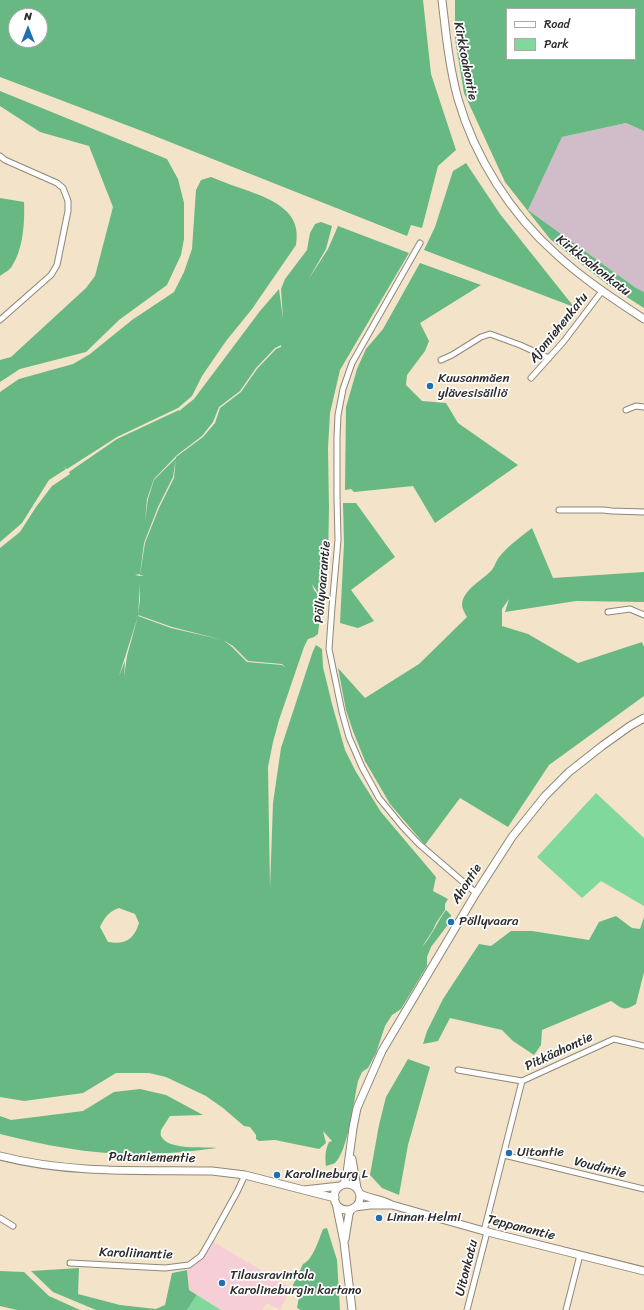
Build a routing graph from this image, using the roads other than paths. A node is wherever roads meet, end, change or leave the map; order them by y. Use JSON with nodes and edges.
{"nodes":[{"id":1,"x":442,"y":0,"type":"edge"},
{"id":2,"x":468,"y":126,"type":"joint"},
{"id":3,"x":0,"y":156,"type":"edge"},
{"id":4,"x":420,"y":243,"type":"dead end"},
{"id":5,"x":602,"y":291,"type":"junction"},
{"id":6,"x":644,"y":319,"type":"edge"},
{"id":7,"x":0,"y":320,"type":"edge"},
{"id":8,"x":549,"y":358,"type":"junction"},
{"id":9,"x":441,"y":360,"type":"dead end"},
{"id":10,"x":531,"y":378,"type":"dead end"},
{"id":11,"x":644,"y":407,"type":"edge"},
{"id":12,"x":626,"y":410,"type":"dead end"},
{"id":13,"x":559,"y":510,"type":"dead end"},
{"id":14,"x":644,"y":512,"type":"edge"},
{"id":15,"x":608,"y":612,"type":"dead end"},
{"id":16,"x":644,"y":615,"type":"edge"},
{"id":17,"x":644,"y":718,"type":"edge"},
{"id":18,"x":476,"y":893,"type":"junction"},
{"id":19,"x":644,"y":1046,"type":"edge"},
{"id":20,"x":458,"y":1070,"type":"dead end"},
{"id":21,"x":522,"y":1081,"type":"junction"},
{"id":22,"x":350,"y":1148,"type":"junction"},
{"id":23,"x":504,"y":1155,"type":"junction"},
{"id":24,"x":0,"y":1156,"type":"edge"},
{"id":25,"x":245,"y":1175,"type":"junction"},
{"id":26,"x":342,"y":1185,"type":"junction"},
{"id":27,"x":303,"y":1190,"type":"junction"},
{"id":28,"x":644,"y":1190,"type":"edge"},
{"id":29,"x":358,"y":1191,"type":"junction"},
{"id":30,"x":335,"y":1201,"type":"junction"},
{"id":31,"x":392,"y":1205,"type":"junction"},
{"id":32,"x":352,"y":1208,"type":"junction"},
{"id":33,"x":0,"y":1218,"type":"edge"},
{"id":34,"x":13,"y":1226,"type":"dead end"},
{"id":35,"x":485,"y":1231,"type":"junction"},
{"id":36,"x":344,"y":1242,"type":"junction"},
{"id":37,"x":580,"y":1255,"type":"junction"},
{"id":38,"x":70,"y":1263,"type":"dead end"},
{"id":39,"x":644,"y":1271,"type":"edge"},
{"id":40,"x":352,"y":1310,"type":"edge"},
{"id":41,"x":467,"y":1310,"type":"edge"},
{"id":42,"x":566,"y":1310,"type":"edge"}],
"edges":[{"from":1,"to":2,"type":"street","name":"Kirkkoahontie"},
{"from":2,"to":5,"type":"street","name":"Kirkkoahonkatu"},
{"from":3,"to":7,"type":"street"},
{"from":4,"to":18,"type":"street","name":"Pöllyvaarantie"},
{"from":5,"to":6,"type":"street","name":"Kirkkoahonkatu"},
{"from":5,"to":8,"type":"street","name":"Ajomiehenkatu"},
{"from":8,"to":9,"type":"street"},
{"from":8,"to":10,"type":"street","name":"Ajomiehenkatu"},
{"from":11,"to":12,"type":"street"},
{"from":13,"to":14,"type":"street"},
{"from":15,"to":16,"type":"street"},
{"from":17,"to":18,"type":"street","name":"Ahontie"},
{"from":18,"to":22,"type":"street","name":"Ahontie"},
{"from":19,"to":21,"type":"street","name":"Pitkäahontie"},
{"from":20,"to":21,"type":"street","name":"Pitkäahontie"},
{"from":21,"to":23,"type":"street"},
{"from":22,"to":26,"type":"street","name":"Ahontie"},
{"from":22,"to":29,"type":"street","name":"Ahontie"},
{"from":23,"to":28,"type":"street","name":"Voudintie"},
{"from":23,"to":35,"type":"street"},
{"from":24,"to":25,"type":"street","name":"Paltaniementie"},
{"from":25,"to":27,"type":"street","name":"Paltaniementie"},
{"from":25,"to":38,"type":"street","name":"Karoliinantie"},
{"from":26,"to":27,"type":"street","name":"Paltaniementie"},
{"from":26,"to":29,"type":"street"},
{"from":26,"to":30,"type":"street"},
{"from":27,"to":30,"type":"street","name":"Paltaniementie"},
{"from":29,"to":31,"type":"street","name":"Teppanantie"},
{"from":29,"to":32,"type":"street"},
{"from":30,"to":32,"type":"street"},
{"from":30,"to":36,"type":"street"},
{"from":31,"to":32,"type":"street","name":"Teppanantie"},
{"from":31,"to":35,"type":"street","name":"Teppanantie"},
{"from":32,"to":36,"type":"street"},
{"from":33,"to":34,"type":"street"},
{"from":35,"to":37,"type":"street","name":"Teppanantie"},
{"from":35,"to":41,"type":"street","name":"Uitonkatu"},
{"from":36,"to":40,"type":"street"},
{"from":37,"to":39,"type":"street","name":"Teppanantie"},
{"from":37,"to":42,"type":"street"}]}
